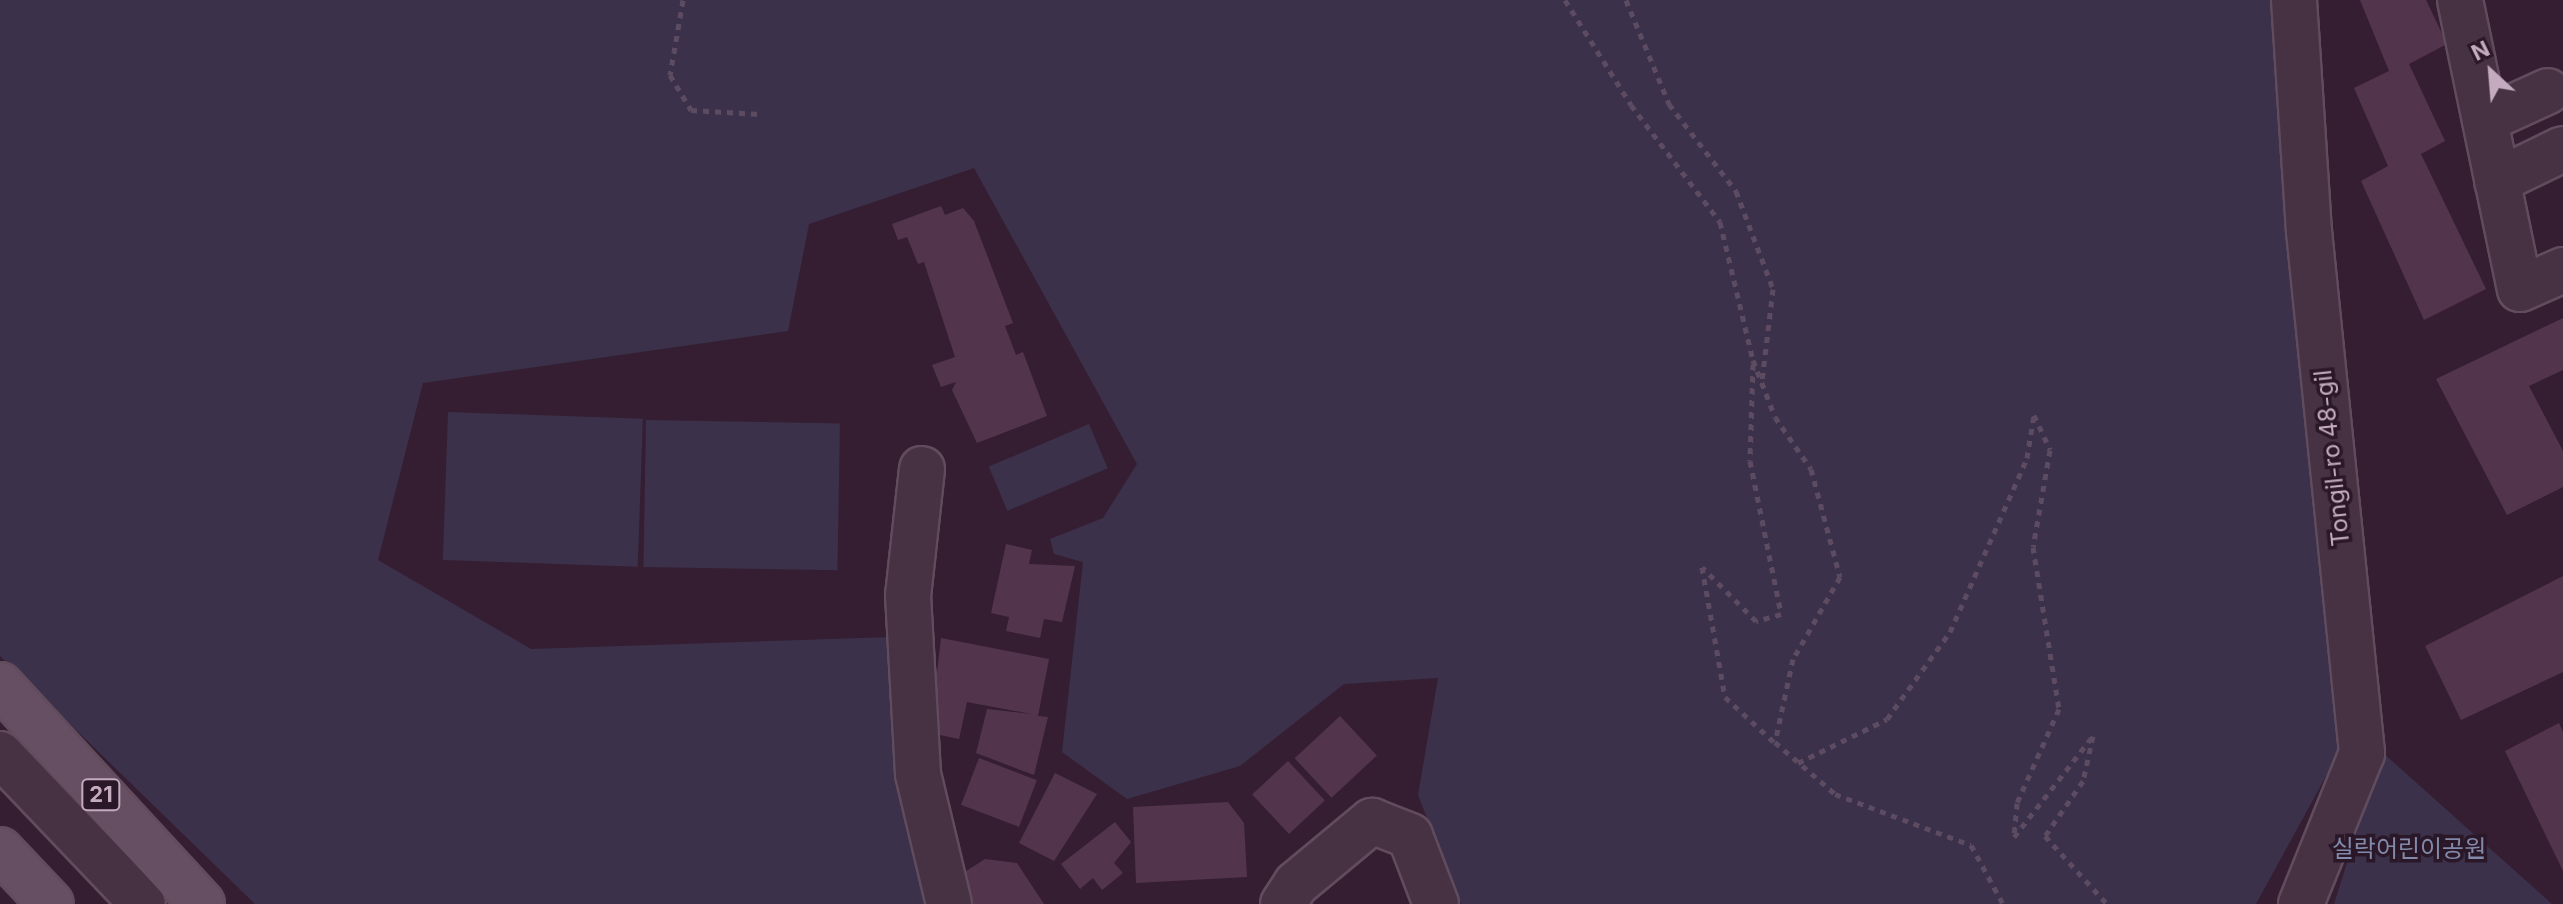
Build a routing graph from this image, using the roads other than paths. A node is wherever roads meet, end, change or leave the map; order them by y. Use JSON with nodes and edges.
{"nodes":[{"id":1,"x":2294,"y":0,"type":"edge"},
{"id":2,"x":2460,"y":0,"type":"edge"},
{"id":3,"x":2548,"y":91,"type":"dead end"},
{"id":4,"x":2485,"y":120,"type":"junction"},
{"id":5,"x":2563,"y":149,"type":"edge"},
{"id":6,"x":2497,"y":181,"type":"junction"},
{"id":7,"x":2563,"y":270,"type":"edge"},
{"id":8,"x":922,"y":469,"type":"dead end"},
{"id":9,"x":0,"y":685,"type":"edge"},
{"id":10,"x":0,"y":754,"type":"edge"},
{"id":11,"x":67,"y":823,"type":"junction"},
{"id":12,"x":0,"y":850,"type":"edge"},
{"id":13,"x":51,"y":904,"type":"edge"},
{"id":14,"x":143,"y":904,"type":"edge"},
{"id":15,"x":170,"y":904,"type":"edge"},
{"id":16,"x":202,"y":904,"type":"edge"},
{"id":17,"x":949,"y":904,"type":"edge"},
{"id":18,"x":1283,"y":904,"type":"edge"},
{"id":19,"x":1436,"y":904,"type":"edge"},
{"id":20,"x":2301,"y":904,"type":"edge"}],
"edges":[{"from":1,"to":20,"type":"street","name":"Tongil-ro 48-gil"},
{"from":2,"to":4,"type":"street"},
{"from":3,"to":4,"type":"street"},
{"from":4,"to":6,"type":"street"},
{"from":5,"to":6,"type":"street"},
{"from":6,"to":7,"type":"street"},
{"from":8,"to":17,"type":"street"},
{"from":9,"to":16,"type":"main road","number":"21"},
{"from":10,"to":11,"type":"street"},
{"from":11,"to":14,"type":"street"},
{"from":11,"to":15,"type":"street"},
{"from":12,"to":13,"type":"main road"},
{"from":18,"to":19,"type":"street"}]}
